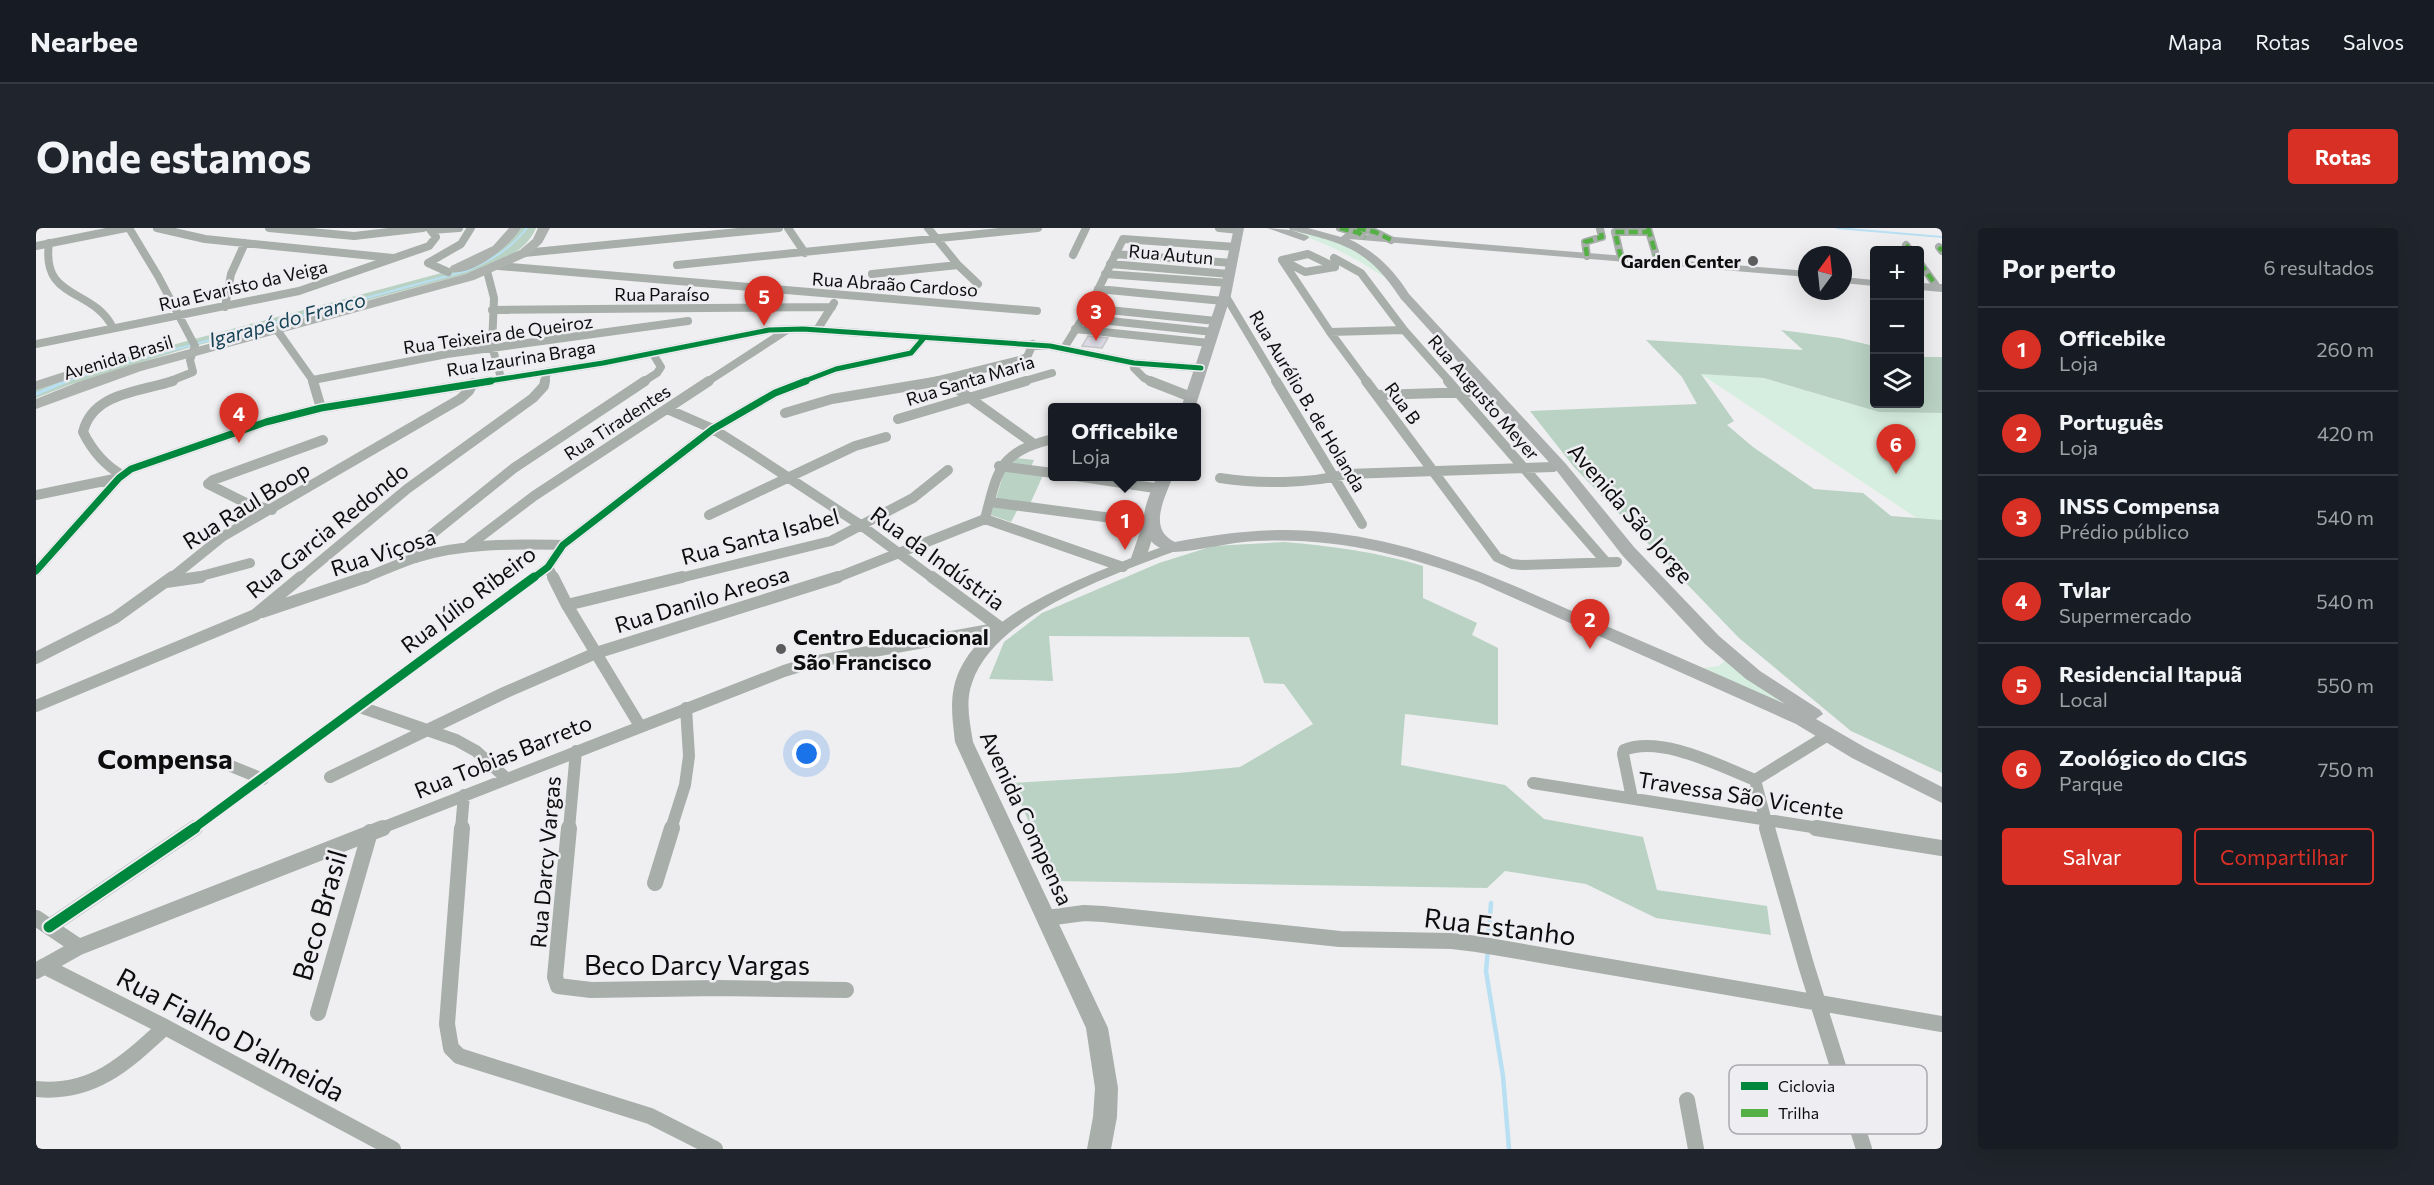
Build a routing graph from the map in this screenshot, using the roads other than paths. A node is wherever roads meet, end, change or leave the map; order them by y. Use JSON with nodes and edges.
{"nodes":[{"id":1,"x":128,"y":228,"type":"edge"},
{"id":2,"x":157,"y":228,"type":"edge"},
{"id":3,"x":270,"y":228,"type":"edge"},
{"id":4,"x":459,"y":228,"type":"edge"},
{"id":5,"x":471,"y":228,"type":"edge"},
{"id":6,"x":515,"y":228,"type":"edge"},
{"id":7,"x":544,"y":228,"type":"edge"},
{"id":8,"x":779,"y":228,"type":"edge"},
{"id":9,"x":788,"y":228,"type":"edge"},
{"id":10,"x":928,"y":228,"type":"edge"},
{"id":11,"x":1038,"y":228,"type":"edge"},
{"id":12,"x":1086,"y":228,"type":"edge"},
{"id":13,"x":1219,"y":228,"type":"edge"},
{"id":14,"x":1272,"y":228,"type":"edge"},
{"id":15,"x":1278,"y":228,"type":"edge"},
{"id":16,"x":1294,"y":228,"type":"edge"},
{"id":17,"x":1340,"y":228,"type":"edge"},
{"id":18,"x":1357,"y":228,"type":"edge"},
{"id":19,"x":427,"y":229,"type":"edge"},
{"id":20,"x":1239,"y":229,"type":"edge"},
{"id":21,"x":1600,"y":229,"type":"edge"},
{"id":22,"x":1252,"y":230,"type":"dead end"},
{"id":23,"x":1649,"y":230,"type":"edge"},
{"id":24,"x":1319,"y":234,"type":"junction"},
{"id":25,"x":937,"y":238,"type":"junction"},
{"id":26,"x":1365,"y":238,"type":"junction"},
{"id":27,"x":1385,"y":242,"type":"junction"},
{"id":28,"x":49,"y":243,"type":"junction"},
{"id":29,"x":245,"y":243,"type":"junction"},
{"id":30,"x":36,"y":246,"type":"edge"},
{"id":31,"x":1236,"y":247,"type":"junction"},
{"id":32,"x":524,"y":253,"type":"junction"},
{"id":33,"x":805,"y":253,"type":"junction"},
{"id":34,"x":1371,"y":253,"type":"junction"},
{"id":35,"x":1115,"y":254,"type":"junction"},
{"id":36,"x":1073,"y":255,"type":"dead end"},
{"id":37,"x":1587,"y":256,"type":"junction"},
{"id":38,"x":397,"y":258,"type":"junction"},
{"id":39,"x":1334,"y":258,"type":"dead end"},
{"id":40,"x":1621,"y":258,"type":"junction"},
{"id":41,"x":1282,"y":260,"type":"junction"},
{"id":42,"x":1658,"y":262,"type":"junction"},
{"id":43,"x":1110,"y":264,"type":"junction"},
{"id":44,"x":677,"y":265,"type":"dead end"},
{"id":45,"x":958,"y":265,"type":"junction"},
{"id":46,"x":1924,"y":268,"type":"edge"},
{"id":47,"x":493,"y":269,"type":"junction"},
{"id":48,"x":448,"y":272,"type":"junction"},
{"id":49,"x":872,"y":274,"type":"dead end"},
{"id":50,"x":1105,"y":274,"type":"junction"},
{"id":51,"x":1798,"y":274,"type":"edge"},
{"id":52,"x":1798,"y":274,"type":"edge"},
{"id":53,"x":1852,"y":279,"type":"edge"},
{"id":54,"x":1870,"y":281,"type":"edge"},
{"id":55,"x":1227,"y":283,"type":"junction"},
{"id":56,"x":978,"y":284,"type":"dead end"},
{"id":57,"x":1924,"y":285,"type":"edge"},
{"id":58,"x":1940,"y":286,"type":"edge"},
{"id":59,"x":1098,"y":289,"type":"junction"},
{"id":60,"x":839,"y":294,"type":"junction"},
{"id":61,"x":1413,"y":304,"type":"junction"},
{"id":62,"x":832,"y":307,"type":"junction"},
{"id":63,"x":225,"y":308,"type":"junction"},
{"id":64,"x":1089,"y":308,"type":"junction"},
{"id":65,"x":492,"y":310,"type":"junction"},
{"id":66,"x":1037,"y":311,"type":"dead end"},
{"id":67,"x":180,"y":316,"type":"junction"},
{"id":68,"x":1082,"y":318,"type":"junction"},
{"id":69,"x":688,"y":321,"type":"dead end"},
{"id":70,"x":112,"y":328,"type":"junction"},
{"id":71,"x":788,"y":329,"type":"junction"},
{"id":72,"x":1075,"y":329,"type":"junction"},
{"id":73,"x":277,"y":330,"type":"junction"},
{"id":74,"x":817,"y":330,"type":"junction"},
{"id":75,"x":1404,"y":330,"type":"junction"},
{"id":76,"x":1213,"y":332,"type":"junction"},
{"id":77,"x":1329,"y":332,"type":"junction"},
{"id":78,"x":36,"y":335,"type":"edge"},
{"id":79,"x":923,"y":339,"type":"junction"},
{"id":80,"x":38,"y":344,"type":"edge"},
{"id":81,"x":1033,"y":344,"type":"junction"},
{"id":82,"x":193,"y":345,"type":"junction"},
{"id":83,"x":492,"y":348,"type":"junction"},
{"id":84,"x":1064,"y":348,"type":"junction"},
{"id":85,"x":653,"y":354,"type":"junction"},
{"id":86,"x":1134,"y":363,"type":"junction"},
{"id":87,"x":1201,"y":368,"type":"junction"},
{"id":88,"x":547,"y":372,"type":"junction"},
{"id":89,"x":1052,"y":373,"type":"dead end"},
{"id":90,"x":501,"y":378,"type":"junction"},
{"id":91,"x":313,"y":380,"type":"junction"},
{"id":92,"x":945,"y":380,"type":"junction"},
{"id":93,"x":473,"y":382,"type":"junction"},
{"id":94,"x":36,"y":386,"type":"edge"},
{"id":95,"x":1460,"y":392,"type":"junction"},
{"id":96,"x":1472,"y":392,"type":"dead end"},
{"id":97,"x":1377,"y":395,"type":"junction"},
{"id":98,"x":970,"y":399,"type":"junction"},
{"id":99,"x":1190,"y":402,"type":"edge"},
{"id":100,"x":36,"y":404,"type":"edge"},
{"id":101,"x":321,"y":408,"type":"junction"},
{"id":102,"x":667,"y":409,"type":"junction"},
{"id":103,"x":785,"y":413,"type":"dead end"},
{"id":104,"x":898,"y":419,"type":"dead end"},
{"id":105,"x":713,"y":429,"type":"junction"},
{"id":106,"x":886,"y":437,"type":"dead end"},
{"id":107,"x":323,"y":440,"type":"dead end"},
{"id":108,"x":1048,"y":440,"type":"edge"},
{"id":109,"x":1034,"y":444,"type":"junction"},
{"id":110,"x":1544,"y":449,"type":"junction"},
{"id":111,"x":999,"y":466,"type":"junction"},
{"id":112,"x":1553,"y":467,"type":"junction"},
{"id":113,"x":1524,"y":468,"type":"junction"},
{"id":114,"x":948,"y":470,"type":"dead end"},
{"id":115,"x":1432,"y":471,"type":"junction"},
{"id":116,"x":1048,"y":472,"type":"edge"},
{"id":117,"x":1333,"y":474,"type":"junction"},
{"id":118,"x":120,"y":477,"type":"junction"},
{"id":119,"x":789,"y":479,"type":"junction"},
{"id":120,"x":1134,"y":481,"type":"edge"},
{"id":121,"x":1163,"y":483,"type":"edge"},
{"id":122,"x":36,"y":495,"type":"edge"},
{"id":123,"x":990,"y":502,"type":"junction"},
{"id":124,"x":272,"y":510,"type":"junction"},
{"id":125,"x":710,"y":515,"type":"dead end"},
{"id":126,"x":986,"y":519,"type":"junction"},
{"id":127,"x":1150,"y":523,"type":"junction"},
{"id":128,"x":1362,"y":524,"type":"dead end"},
{"id":129,"x":862,"y":526,"type":"junction"},
{"id":130,"x":563,"y":545,"type":"junction"},
{"id":131,"x":467,"y":547,"type":"junction"},
{"id":132,"x":1173,"y":547,"type":"junction"},
{"id":133,"x":900,"y":555,"type":"junction"},
{"id":134,"x":416,"y":558,"type":"junction"},
{"id":135,"x":1503,"y":561,"type":"joint"},
{"id":136,"x":250,"y":563,"type":"dead end"},
{"id":137,"x":1130,"y":564,"type":"junction"},
{"id":138,"x":548,"y":567,"type":"junction"},
{"id":139,"x":36,"y":571,"type":"edge"},
{"id":140,"x":166,"y":582,"type":"junction"},
{"id":141,"x":567,"y":606,"type":"junction"},
{"id":142,"x":255,"y":615,"type":"junction"},
{"id":143,"x":1001,"y":628,"type":"junction"},
{"id":144,"x":596,"y":653,"type":"junction"},
{"id":145,"x":1662,"y":657,"type":"junction"},
{"id":146,"x":36,"y":658,"type":"edge"},
{"id":147,"x":36,"y":705,"type":"edge"},
{"id":148,"x":360,"y":707,"type":"junction"},
{"id":149,"x":686,"y":708,"type":"junction"},
{"id":150,"x":640,"y":726,"type":"junction"},
{"id":151,"x":428,"y":730,"type":"junction"},
{"id":152,"x":1828,"y":735,"type":"junction"},
{"id":153,"x":576,"y":751,"type":"junction"},
{"id":154,"x":221,"y":762,"type":"dead end"},
{"id":155,"x":330,"y":777,"type":"dead end"},
{"id":156,"x":506,"y":778,"type":"junction"},
{"id":157,"x":263,"y":779,"type":"junction"},
{"id":158,"x":1755,"y":780,"type":"junction"},
{"id":159,"x":1533,"y":783,"type":"dead end"},
{"id":160,"x":1942,"y":785,"type":"edge"},
{"id":161,"x":464,"y":795,"type":"junction"},
{"id":162,"x":1942,"y":796,"type":"edge"},
{"id":163,"x":1632,"y":798,"type":"junction"},
{"id":164,"x":1765,"y":821,"type":"junction"},
{"id":165,"x":370,"y":832,"type":"junction"},
{"id":166,"x":1942,"y":848,"type":"edge"},
{"id":167,"x":655,"y":883,"type":"dead end"},
{"id":168,"x":36,"y":918,"type":"edge"},
{"id":169,"x":1047,"y":918,"type":"junction"},
{"id":170,"x":49,"y":927,"type":"junction"},
{"id":171,"x":79,"y":947,"type":"junction"},
{"id":172,"x":40,"y":968,"type":"edge"},
{"id":173,"x":555,"y":977,"type":"joint"},
{"id":174,"x":846,"y":990,"type":"dead end"},
{"id":175,"x":1818,"y":1001,"type":"junction"},
{"id":176,"x":318,"y":1013,"type":"dead end"},
{"id":177,"x":1942,"y":1024,"type":"edge"},
{"id":178,"x":165,"y":1027,"type":"junction"},
{"id":179,"x":1838,"y":1065,"type":"edge"},
{"id":180,"x":36,"y":1089,"type":"edge"},
{"id":181,"x":1687,"y":1100,"type":"dead end"},
{"id":182,"x":1859,"y":1134,"type":"edge"},
{"id":183,"x":393,"y":1149,"type":"edge"},
{"id":184,"x":715,"y":1149,"type":"edge"},
{"id":185,"x":1099,"y":1149,"type":"edge"},
{"id":186,"x":1696,"y":1149,"type":"edge"},
{"id":187,"x":1864,"y":1149,"type":"edge"}],
"edges":[{"from":1,"to":28,"type":"street"},
{"from":1,"to":67,"type":"street"},
{"from":2,"to":29,"type":"street"},
{"from":3,"to":19,"type":"street"},
{"from":4,"to":19,"type":"street"},
{"from":5,"to":48,"type":"street"},
{"from":6,"to":48,"type":"highway","name":"Avenida Brasil"},
{"from":7,"to":32,"type":"highway","name":"Avenida Brasil"},
{"from":8,"to":32,"type":"street"},
{"from":9,"to":33,"type":"street"},
{"from":10,"to":25,"type":"street"},
{"from":11,"to":25,"type":"street"},
{"from":12,"to":36,"type":"street"},
{"from":13,"to":20,"type":"street"},
{"from":14,"to":61,"type":"main road"},
{"from":15,"to":24,"type":"main road","name":"Avenida São Jorge"},
{"from":16,"to":24,"type":"main road","name":"Avenida São Jorge"},
{"from":17,"to":26,"type":"street"},
{"from":18,"to":27,"type":"street"},
{"from":19,"to":38,"type":"street","name":"Rua Evaristo da Veiga"},
{"from":20,"to":31,"type":"main road"},
{"from":21,"to":37,"type":"street"},
{"from":22,"to":55,"type":"main road"},
{"from":23,"to":40,"type":"street"},
{"from":23,"to":42,"type":"street"},
{"from":24,"to":26,"type":"main road"},
{"from":24,"to":34,"type":"main road","name":"Avenida São Jorge"},
{"from":25,"to":33,"type":"street"},
{"from":25,"to":45,"type":"street"},
{"from":26,"to":27,"type":"main road"},
{"from":27,"to":34,"type":"main road"},
{"from":27,"to":37,"type":"main road"},
{"from":27,"to":51,"type":"main road"},
{"from":28,"to":30,"type":"street"},
{"from":28,"to":70,"type":"street"},
{"from":29,"to":38,"type":"street"},
{"from":29,"to":63,"type":"street"},
{"from":31,"to":35,"type":"street"},
{"from":31,"to":55,"type":"main road"},
{"from":32,"to":47,"type":"highway","name":"Avenida Brasil"},
{"from":33,"to":44,"type":"street"},
{"from":34,"to":61,"type":"main road","name":"Avenida São Jorge"},
{"from":35,"to":43,"type":"street"},
{"from":35,"to":55,"type":"street"},
{"from":37,"to":40,"type":"main road"},
{"from":38,"to":63,"type":"street","name":"Rua Evaristo da Veiga"},
{"from":39,"to":75,"type":"street","name":"Rua Augusto Meyer"},
{"from":40,"to":42,"type":"main road"},
{"from":41,"to":41,"type":"street"},
{"from":41,"to":77,"type":"street","name":"Rua B"},
{"from":42,"to":52,"type":"main road"},
{"from":43,"to":50,"type":"street"},
{"from":43,"to":55,"type":"street","name":"Rua Autun"},
{"from":45,"to":49,"type":"street"},
{"from":45,"to":56,"type":"street"},
{"from":46,"to":58,"type":"street"},
{"from":47,"to":60,"type":"street","name":"Rua Abraão Cardoso"},
{"from":47,"to":65,"type":"street"},
{"from":47,"to":73,"type":"highway","name":"Avenida Brasil"},
{"from":48,"to":82,"type":"highway","name":"Avenida Brasil"},
{"from":50,"to":55,"type":"street"},
{"from":50,"to":59,"type":"street"},
{"from":53,"to":54,"type":"main road"},
{"from":55,"to":59,"type":"street"},
{"from":55,"to":76,"type":"main road"},
{"from":55,"to":117,"type":"street","name":"Rua Aurélio B. de Holanda"},
{"from":57,"to":58,"type":"main road"},
{"from":59,"to":64,"type":"street"},
{"from":60,"to":62,"type":"street"},
{"from":60,"to":66,"type":"street","name":"Rua Abraão Cardoso"},
{"from":61,"to":110,"type":"main road","name":"Avenida São Jorge"},
{"from":62,"to":65,"type":"street","name":"Rua Paraíso"},
{"from":62,"to":74,"type":"street"},
{"from":63,"to":67,"type":"street","name":"Rua Evaristo da Veiga"},
{"from":64,"to":68,"type":"street"},
{"from":64,"to":76,"type":"street"},
{"from":65,"to":83,"type":"street"},
{"from":67,"to":70,"type":"street","name":"Rua Evaristo da Veiga"},
{"from":67,"to":82,"type":"street"},
{"from":68,"to":72,"type":"street"},
{"from":68,"to":76,"type":"street"},
{"from":69,"to":83,"type":"street","name":"Rua Teixeira de Queiroz"},
{"from":70,"to":80,"type":"street","name":"Rua Evaristo da Veiga"},
{"from":71,"to":74,"type":"street","name":"Rua Izaurina Braga"},
{"from":71,"to":85,"type":"street","name":"Rua Izaurina Braga"},
{"from":71,"to":102,"type":"street","name":"Rua Tiradentes"},
{"from":72,"to":76,"type":"street"},
{"from":72,"to":84,"type":"street"},
{"from":73,"to":82,"type":"highway","name":"Avenida Brasil"},
{"from":73,"to":91,"type":"street"},
{"from":74,"to":79,"type":"street","name":"Rua Izaurina Braga"},
{"from":75,"to":77,"type":"street"},
{"from":75,"to":95,"type":"street","name":"Rua Augusto Meyer"},
{"from":76,"to":87,"type":"main road"},
{"from":77,"to":97,"type":"street","name":"Rua B"},
{"from":78,"to":80,"type":"street"},
{"from":79,"to":81,"type":"street","name":"Rua Izaurina Braga"},
{"from":79,"to":105,"type":"street","name":"Rua Júlio Ribeiro"},
{"from":81,"to":84,"type":"street","name":"Rua Izaurina Braga"},
{"from":81,"to":92,"type":"street"},
{"from":82,"to":94,"type":"highway","name":"Avenida Brasil"},
{"from":82,"to":100,"type":"highway","name":"Avenida Brasil"},
{"from":82,"to":118,"type":"street"},
{"from":83,"to":90,"type":"street"},
{"from":83,"to":91,"type":"street","name":"Rua Teixeira de Queiroz"},
{"from":84,"to":86,"type":"street","name":"Rua Izaurina Braga"},
{"from":85,"to":88,"type":"street","name":"Rua Izaurina Braga"},
{"from":85,"to":134,"type":"street"},
{"from":86,"to":87,"type":"street","name":"Rua Izaurina Braga"},
{"from":86,"to":99,"type":"street"},
{"from":87,"to":99,"type":"main road"},
{"from":88,"to":90,"type":"street","name":"Rua Izaurina Braga"},
{"from":88,"to":142,"type":"street","name":"Rua Garcia Redondo"},
{"from":89,"to":98,"type":"street","name":"Rua Santa Maria"},
{"from":90,"to":93,"type":"street","name":"Rua Izaurina Braga"},
{"from":91,"to":101,"type":"street"},
{"from":92,"to":98,"type":"street"},
{"from":92,"to":103,"type":"street"},
{"from":93,"to":101,"type":"street","name":"Rua Izaurina Braga"},
{"from":93,"to":124,"type":"street","name":"Rua Raul Boop"},
{"from":95,"to":96,"type":"street"},
{"from":95,"to":97,"type":"street"},
{"from":95,"to":113,"type":"street","name":"Rua Augusto Meyer"},
{"from":97,"to":115,"type":"street","name":"Rua B"},
{"from":98,"to":104,"type":"street","name":"Rua Santa Maria"},
{"from":98,"to":109,"type":"street"},
{"from":101,"to":118,"type":"street","name":"Rua Izaurina Braga"},
{"from":102,"to":105,"type":"street","name":"Rua da Indústria"},
{"from":102,"to":131,"type":"street","name":"Rua Tiradentes"},
{"from":105,"to":119,"type":"street","name":"Rua da Indústria"},
{"from":105,"to":130,"type":"street","name":"Rua Júlio Ribeiro"},
{"from":106,"to":119,"type":"street"},
{"from":107,"to":124,"type":"street"},
{"from":108,"to":109,"type":"street"},
{"from":109,"to":111,"type":"street"},
{"from":110,"to":112,"type":"main road"},
{"from":110,"to":160,"type":"main road","name":"Avenida São Jorge"},
{"from":111,"to":116,"type":"street"},
{"from":111,"to":123,"type":"street"},
{"from":112,"to":113,"type":"street"},
{"from":112,"to":145,"type":"main road"},
{"from":113,"to":115,"type":"street"},
{"from":113,"to":135,"type":"street","name":"Rua Augusto Meyer"},
{"from":114,"to":129,"type":"street","name":"Rua Santa Isabel"},
{"from":115,"to":117,"type":"street"},
{"from":115,"to":135,"type":"street","name":"Rua B"},
{"from":117,"to":117,"type":"street"},
{"from":117,"to":128,"type":"street","name":"Rua Aurélio B. de Holanda"},
{"from":118,"to":122,"type":"street"},
{"from":118,"to":139,"type":"street","name":"Rua Izaurina Braga"},
{"from":119,"to":125,"type":"street"},
{"from":119,"to":129,"type":"street","name":"Rua da Indústria"},
{"from":120,"to":121,"type":"street"},
{"from":121,"to":127,"type":"main road"},
{"from":123,"to":126,"type":"street"},
{"from":123,"to":127,"type":"street"},
{"from":124,"to":140,"type":"street","name":"Rua Raul Boop"},
{"from":126,"to":133,"type":"street","name":"Rua Danilo Areosa"},
{"from":126,"to":137,"type":"street"},
{"from":127,"to":132,"type":"main road"},
{"from":127,"to":137,"type":"street"},
{"from":129,"to":133,"type":"street","name":"Rua da Indústria"},
{"from":129,"to":141,"type":"street","name":"Rua Santa Isabel"},
{"from":130,"to":131,"type":"street","name":"Rua Viçosa"},
{"from":130,"to":138,"type":"street","name":"Rua Júlio Ribeiro"},
{"from":131,"to":134,"type":"street","name":"Rua Viçosa"},
{"from":132,"to":137,"type":"street","name":"Avenida Compensa"},
{"from":132,"to":145,"type":"main road","name":"Avenida Compensa"},
{"from":133,"to":143,"type":"street","name":"Rua da Indústria"},
{"from":133,"to":144,"type":"street","name":"Rua Danilo Areosa"},
{"from":134,"to":142,"type":"street","name":"Rua Viçosa"},
{"from":136,"to":140,"type":"street"},
{"from":137,"to":143,"type":"street","name":"Avenida Compensa"},
{"from":138,"to":141,"type":"street"},
{"from":138,"to":148,"type":"street","name":"Rua Júlio Ribeiro"},
{"from":140,"to":146,"type":"street","name":"Rua Raul Boop"},
{"from":141,"to":144,"type":"street"},
{"from":142,"to":147,"type":"street","name":"Rua Garcia Redondo"},
{"from":143,"to":149,"type":"street","name":"Rua Tobias Barreto"},
{"from":143,"to":169,"type":"street","name":"Avenida Compensa"},
{"from":144,"to":150,"type":"street"},
{"from":144,"to":151,"type":"street","name":"Rua Danilo Areosa"},
{"from":145,"to":152,"type":"main road","name":"Avenida Compensa"},
{"from":148,"to":151,"type":"street"},
{"from":148,"to":157,"type":"street","name":"Rua Júlio Ribeiro"},
{"from":149,"to":150,"type":"street","name":"Rua Tobias Barreto"},
{"from":149,"to":167,"type":"street"},
{"from":150,"to":153,"type":"street","name":"Rua Tobias Barreto"},
{"from":151,"to":155,"type":"street","name":"Rua Danilo Areosa"},
{"from":151,"to":156,"type":"street"},
{"from":152,"to":158,"type":"street"},
{"from":152,"to":162,"type":"main road"},
{"from":153,"to":156,"type":"street","name":"Rua Tobias Barreto"},
{"from":153,"to":173,"type":"street","name":"Rua Darcy Vargas"},
{"from":154,"to":157,"type":"street"},
{"from":156,"to":161,"type":"street","name":"Rua Tobias Barreto"},
{"from":157,"to":170,"type":"street","name":"Rua Júlio Ribeiro"},
{"from":158,"to":163,"type":"street"},
{"from":158,"to":164,"type":"street"},
{"from":159,"to":163,"type":"street","name":"Travessa São Vicente"},
{"from":161,"to":165,"type":"street","name":"Rua Tobias Barreto"},
{"from":161,"to":184,"type":"street"},
{"from":163,"to":164,"type":"street","name":"Travessa São Vicente"},
{"from":164,"to":166,"type":"street","name":"Travessa São Vicente"},
{"from":164,"to":175,"type":"street"},
{"from":165,"to":171,"type":"street","name":"Rua Tobias Barreto"},
{"from":165,"to":176,"type":"street","name":"Beco Brasil"},
{"from":168,"to":170,"type":"street"},
{"from":169,"to":175,"type":"street","name":"Rua Estanho"},
{"from":169,"to":185,"type":"street","name":"Avenida Compensa"},
{"from":170,"to":171,"type":"street"},
{"from":171,"to":172,"type":"street","name":"Rua Tobias Barreto"},
{"from":172,"to":178,"type":"street","name":"Rua Fialho D'almeida"},
{"from":173,"to":174,"type":"street","name":"Beco Darcy Vargas"},
{"from":175,"to":177,"type":"street","name":"Rua Estanho"},
{"from":175,"to":179,"type":"street"},
{"from":178,"to":180,"type":"street"},
{"from":178,"to":183,"type":"street","name":"Rua Fialho D'almeida"},
{"from":181,"to":186,"type":"street"},
{"from":182,"to":187,"type":"street"}]}
